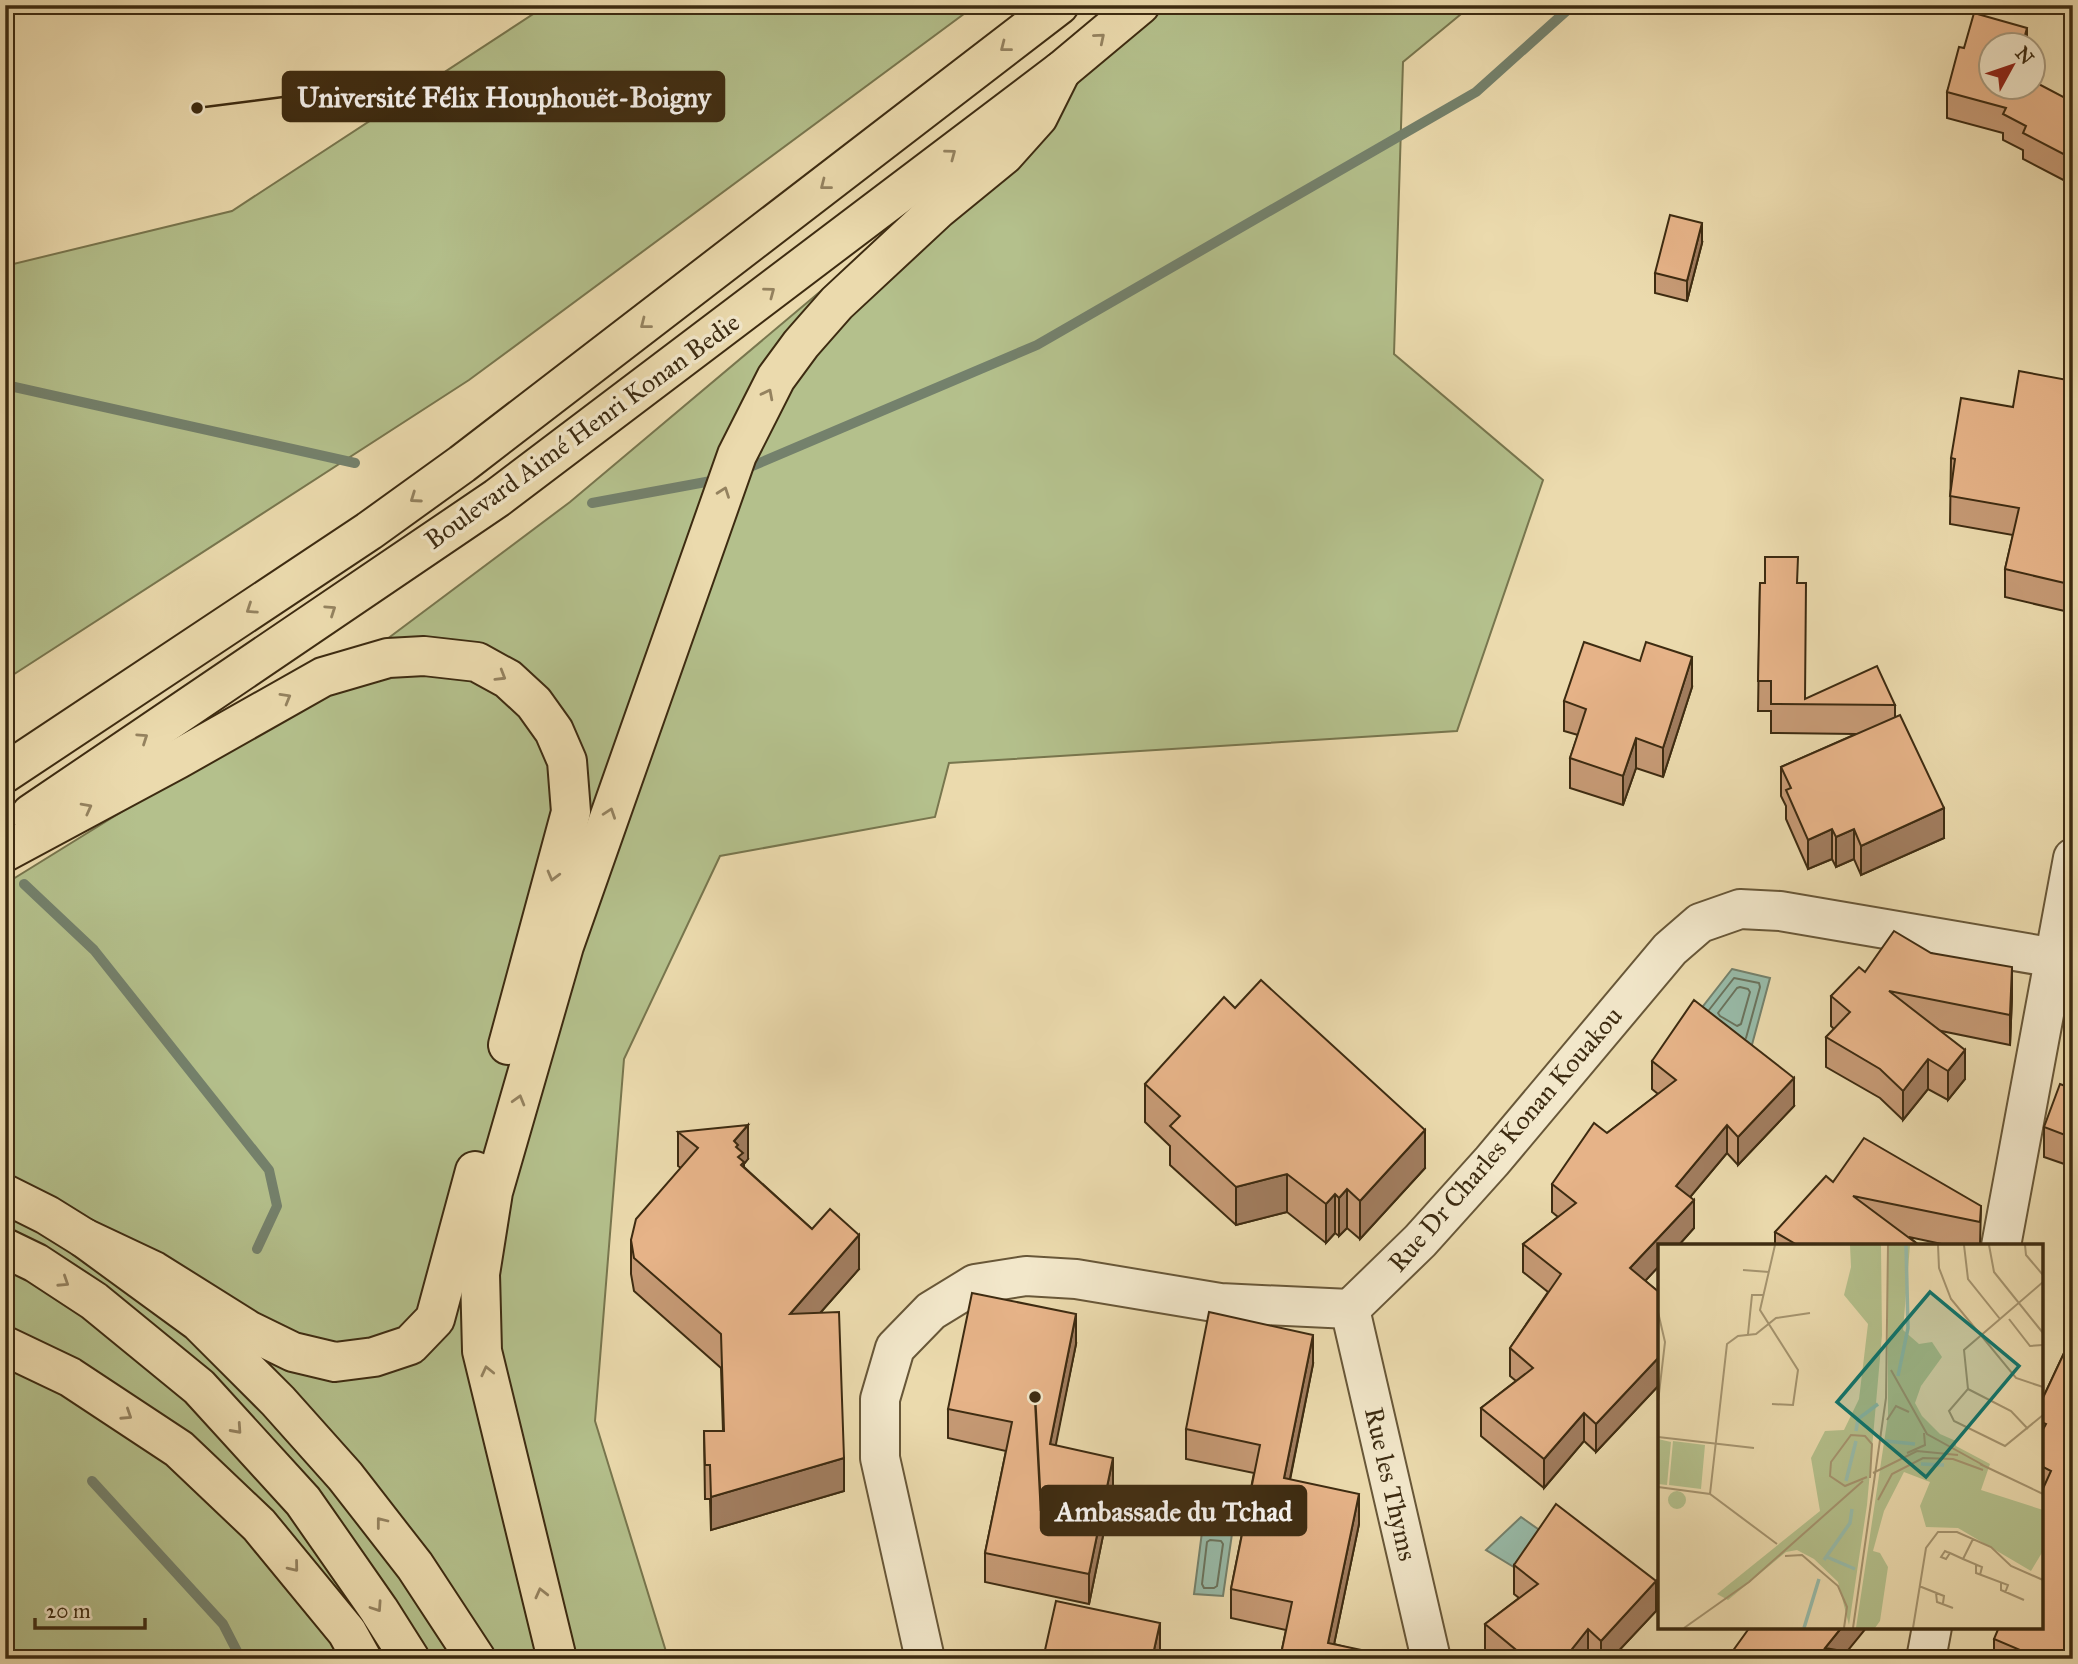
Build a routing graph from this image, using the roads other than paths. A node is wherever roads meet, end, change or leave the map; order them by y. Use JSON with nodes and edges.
{"nodes":[{"id":1,"x":1059,"y":5,"type":"edge"},
{"id":2,"x":1140,"y":5,"type":"edge"},
{"id":3,"x":1061,"y":71,"type":"junction"},
{"id":4,"x":5,"y":773,"type":"edge"},
{"id":5,"x":5,"y":831,"type":"edge"},
{"id":6,"x":5,"y":852,"type":"edge"},
{"id":7,"x":2073,"y":858,"type":"edge"},
{"id":8,"x":2063,"y":960,"type":"edge"},
{"id":9,"x":5,"y":1194,"type":"edge"},
{"id":10,"x":85,"y":1238,"type":"junction"},
{"id":11,"x":2001,"y":1244,"type":"edge"},
{"id":12,"x":5,"y":1248,"type":"edge"},
{"id":13,"x":1350,"y":1309,"type":"junction"},
{"id":14,"x":5,"y":1346,"type":"edge"},
{"id":15,"x":1932,"y":1629,"type":"edge"},
{"id":16,"x":362,"y":1659,"type":"edge"},
{"id":17,"x":410,"y":1659,"type":"edge"},
{"id":18,"x":476,"y":1659,"type":"edge"},
{"id":19,"x":557,"y":1659,"type":"edge"},
{"id":20,"x":925,"y":1659,"type":"edge"},
{"id":21,"x":1432,"y":1659,"type":"edge"},
{"id":22,"x":1926,"y":1659,"type":"edge"}],
"edges":[{"from":1,"to":4,"type":"main road","name":"Boulevard Aimé Henri Konan Bedie","one_way":true},
{"from":3,"to":2,"type":"main road","name":"Boulevard Aimé Henri Konan Bedie","one_way":true},
{"from":5,"to":3,"type":"main road","name":"Boulevard Aimé Henri Konan Bedie","one_way":true},
{"from":19,"to":3,"type":"main road","one_way":true},
{"from":6,"to":10,"type":"main road","one_way":true},
{"from":7,"to":8,"type":"street"},
{"from":8,"to":11,"type":"street"},
{"from":8,"to":13,"type":"street","name":"Rue Dr Charles Konan Kouakou"},
{"from":9,"to":10,"type":"main road"},
{"from":18,"to":10,"type":"main road","one_way":true},
{"from":12,"to":17,"type":"main road","one_way":true},
{"from":13,"to":20,"type":"street"},
{"from":13,"to":21,"type":"street","name":"Rue les Thyms"},
{"from":14,"to":16,"type":"main road","one_way":true},
{"from":15,"to":22,"type":"street"}]}
